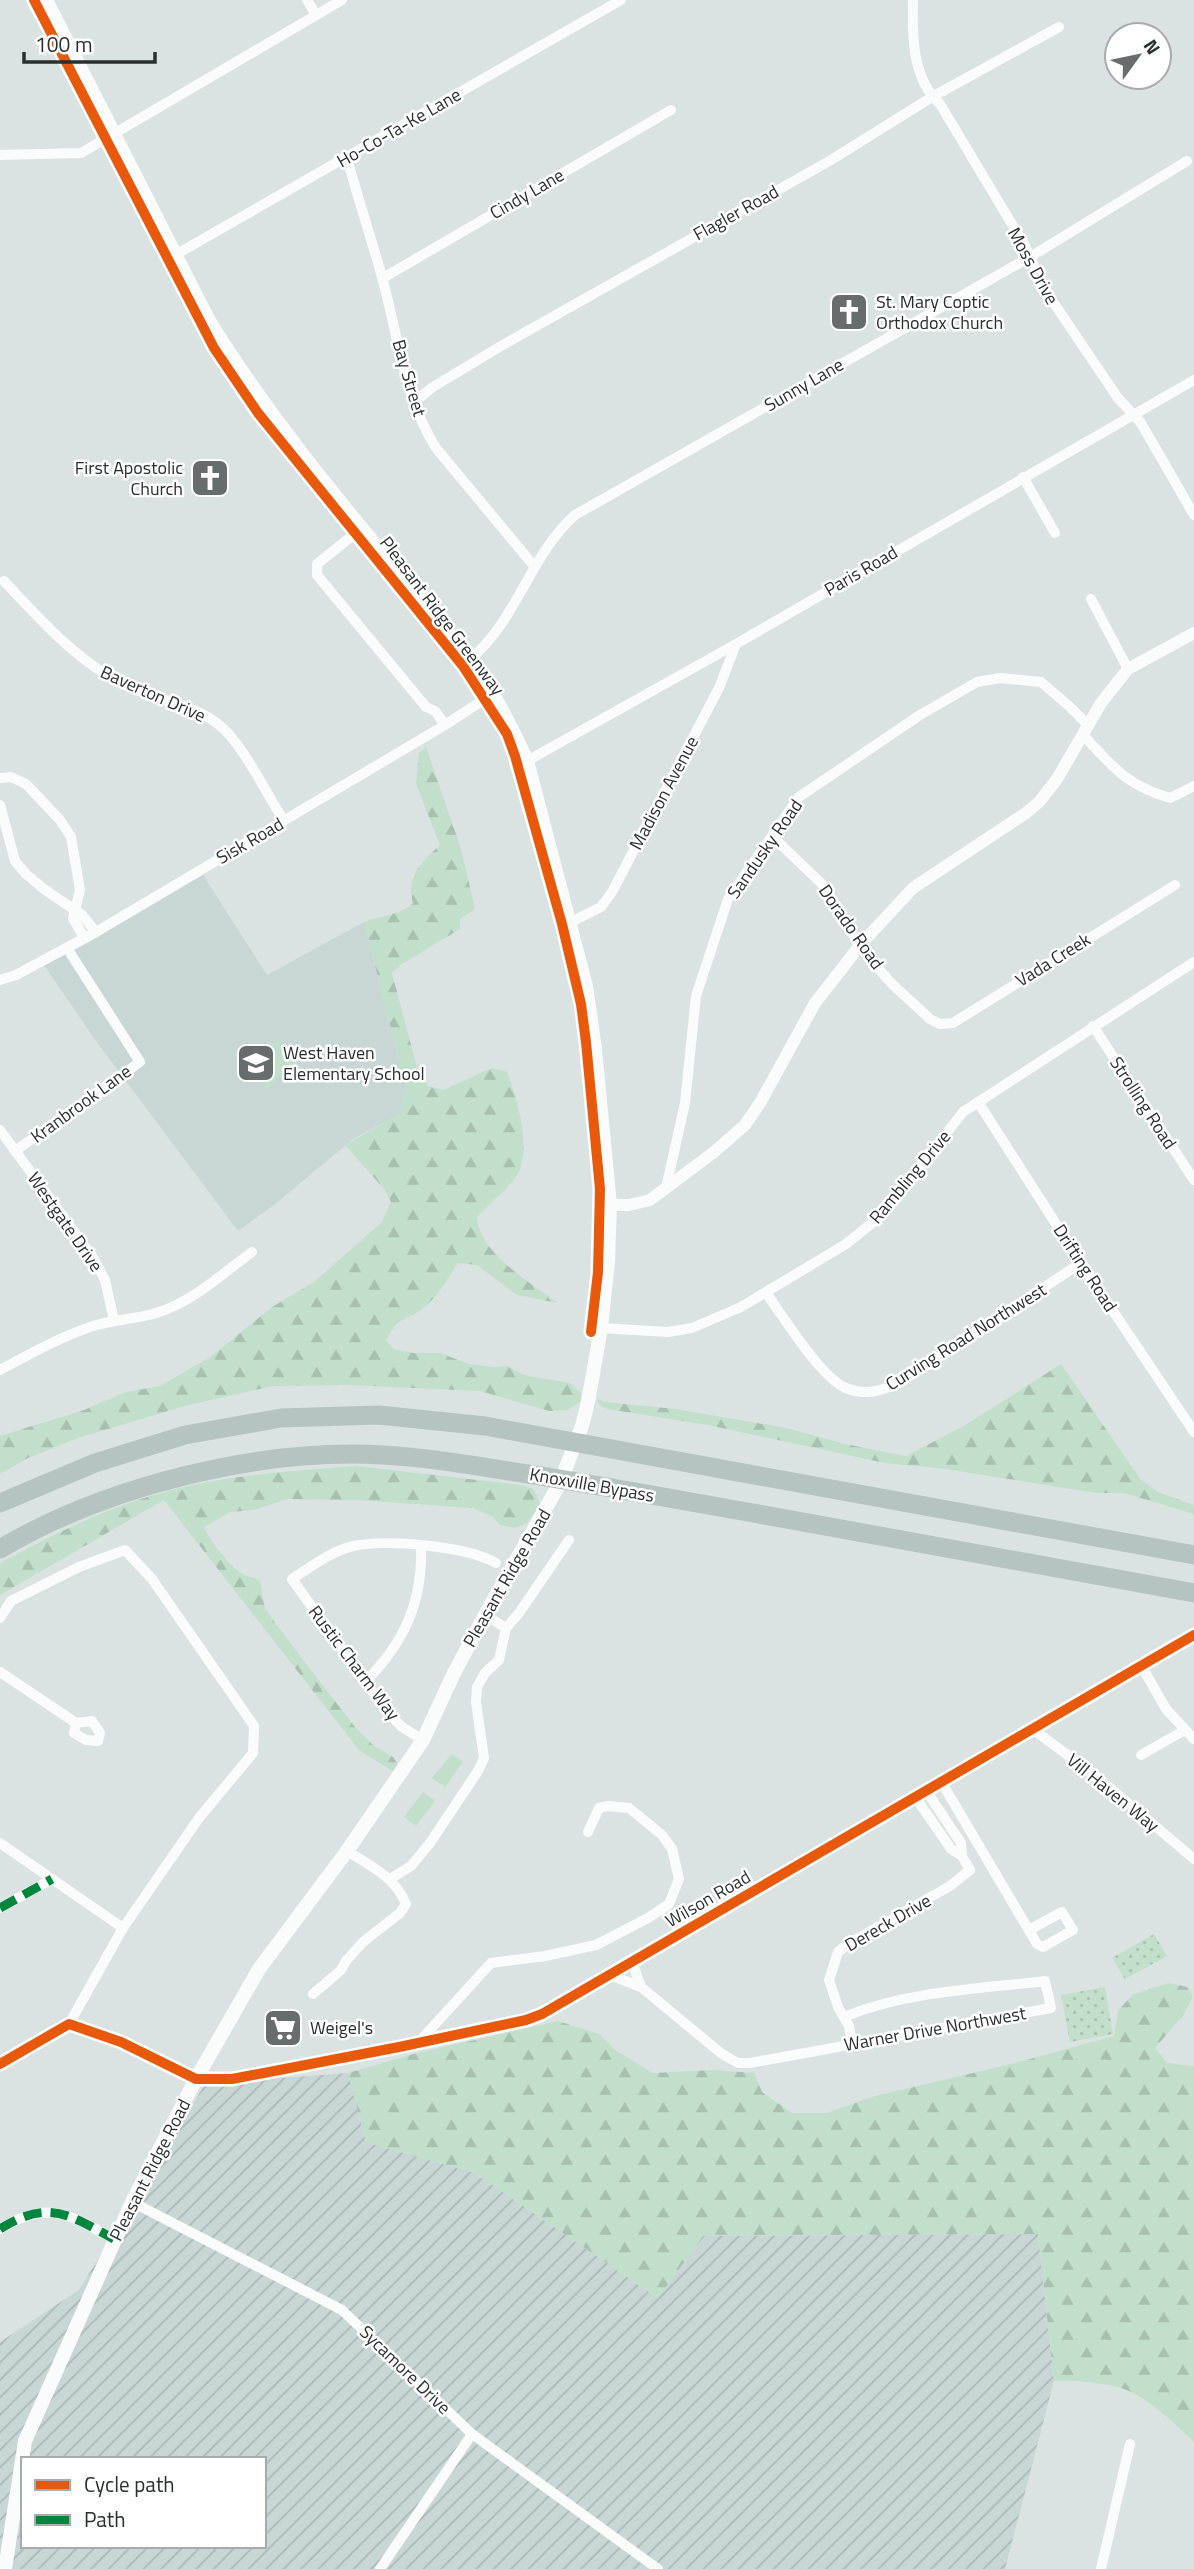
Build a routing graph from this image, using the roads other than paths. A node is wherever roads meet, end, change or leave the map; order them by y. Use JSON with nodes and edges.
{"nodes":[{"id":1,"x":46,"y":0,"type":"edge"},
{"id":2,"x":307,"y":0,"type":"edge"},
{"id":3,"x":342,"y":0,"type":"edge"},
{"id":4,"x":621,"y":0,"type":"edge"},
{"id":5,"x":913,"y":0,"type":"edge"},
{"id":6,"x":316,"y":15,"type":"junction"},
{"id":7,"x":1059,"y":27,"type":"dead end"},
{"id":8,"x":932,"y":97,"type":"junction"},
{"id":9,"x":671,"y":110,"type":"dead end"},
{"id":10,"x":115,"y":134,"type":"junction"},
{"id":11,"x":0,"y":155,"type":"edge"},
{"id":12,"x":347,"y":158,"type":"junction"},
{"id":13,"x":1187,"y":162,"type":"dead end"},
{"id":14,"x":175,"y":255,"type":"junction"},
{"id":15,"x":1030,"y":257,"type":"junction"},
{"id":16,"x":383,"y":278,"type":"junction"},
{"id":17,"x":1194,"y":380,"type":"edge"},
{"id":18,"x":414,"y":402,"type":"junction"},
{"id":19,"x":1132,"y":415,"type":"junction"},
{"id":20,"x":1023,"y":477,"type":"junction"},
{"id":21,"x":1194,"y":515,"type":"edge"},
{"id":22,"x":362,"y":528,"type":"junction"},
{"id":23,"x":1055,"y":533,"type":"dead end"},
{"id":24,"x":534,"y":566,"type":"junction"},
{"id":25,"x":4,"y":581,"type":"dead end"},
{"id":26,"x":1091,"y":600,"type":"dead end"},
{"id":27,"x":1194,"y":634,"type":"edge"},
{"id":28,"x":736,"y":644,"type":"junction"},
{"id":29,"x":470,"y":659,"type":"junction"},
{"id":30,"x":1128,"y":669,"type":"junction"},
{"id":31,"x":494,"y":693,"type":"junction"},
{"id":32,"x":445,"y":725,"type":"junction"},
{"id":33,"x":1085,"y":730,"type":"junction"},
{"id":34,"x":527,"y":761,"type":"junction"},
{"id":35,"x":0,"y":778,"type":"edge"},
{"id":36,"x":1194,"y":786,"type":"edge"},
{"id":37,"x":0,"y":805,"type":"edge"},
{"id":38,"x":284,"y":821,"type":"junction"},
{"id":39,"x":772,"y":836,"type":"junction"},
{"id":40,"x":1175,"y":885,"type":"dead end"},
{"id":41,"x":74,"y":912,"type":"junction"},
{"id":42,"x":570,"y":922,"type":"junction"},
{"id":43,"x":96,"y":932,"type":"junction"},
{"id":44,"x":84,"y":938,"type":"junction"},
{"id":45,"x":861,"y":944,"type":"junction"},
{"id":46,"x":67,"y":948,"type":"junction"},
{"id":47,"x":1194,"y":962,"type":"edge"},
{"id":48,"x":0,"y":980,"type":"edge"},
{"id":49,"x":930,"y":1019,"type":"joint"},
{"id":50,"x":1093,"y":1026,"type":"junction"},
{"id":51,"x":978,"y":1102,"type":"junction"},
{"id":52,"x":0,"y":1130,"type":"edge"},
{"id":53,"x":15,"y":1151,"type":"junction"},
{"id":54,"x":1194,"y":1180,"type":"edge"},
{"id":55,"x":666,"y":1188,"type":"junction"},
{"id":56,"x":610,"y":1205,"type":"junction"},
{"id":57,"x":252,"y":1252,"type":"dead end"},
{"id":58,"x":1081,"y":1263,"type":"junction"},
{"id":59,"x":766,"y":1293,"type":"junction"},
{"id":60,"x":114,"y":1320,"type":"junction"},
{"id":61,"x":601,"y":1328,"type":"junction"},
{"id":62,"x":0,"y":1370,"type":"edge"},
{"id":63,"x":1194,"y":1432,"type":"edge"},
{"id":64,"x":0,"y":1503,"type":"edge"},
{"id":65,"x":569,"y":1540,"type":"dead end"},
{"id":66,"x":421,"y":1546,"type":"junction"},
{"id":67,"x":0,"y":1549,"type":"edge"},
{"id":68,"x":1194,"y":1555,"type":"edge"},
{"id":69,"x":496,"y":1563,"type":"dead end"},
{"id":70,"x":1194,"y":1593,"type":"edge"},
{"id":71,"x":485,"y":1615,"type":"junction"},
{"id":72,"x":0,"y":1618,"type":"edge"},
{"id":73,"x":506,"y":1628,"type":"junction"},
{"id":74,"x":1194,"y":1635,"type":"edge"},
{"id":75,"x":1141,"y":1665,"type":"junction"},
{"id":76,"x":0,"y":1672,"type":"edge"},
{"id":77,"x":365,"y":1682,"type":"junction"},
{"id":78,"x":76,"y":1723,"type":"dead end"},
{"id":79,"x":1031,"y":1728,"type":"junction"},
{"id":80,"x":1185,"y":1730,"type":"junction"},
{"id":81,"x":1194,"y":1739,"type":"edge"},
{"id":82,"x":423,"y":1740,"type":"junction"},
{"id":83,"x":1142,"y":1755,"type":"dead end"},
{"id":84,"x":942,"y":1783,"type":"junction"},
{"id":85,"x":921,"y":1795,"type":"junction"},
{"id":86,"x":588,"y":1832,"type":"dead end"},
{"id":87,"x":0,"y":1843,"type":"edge"},
{"id":88,"x":347,"y":1851,"type":"junction"},
{"id":89,"x":1194,"y":1859,"type":"edge"},
{"id":90,"x":52,"y":1879,"type":"junction"},
{"id":91,"x":390,"y":1879,"type":"junction"},
{"id":92,"x":0,"y":1908,"type":"edge"},
{"id":93,"x":123,"y":1928,"type":"junction"},
{"id":94,"x":1029,"y":1930,"type":"dead end"},
{"id":95,"x":632,"y":1962,"type":"junction"},
{"id":96,"x":610,"y":1975,"type":"junction"},
{"id":97,"x":641,"y":1987,"type":"junction"},
{"id":98,"x":313,"y":1994,"type":"dead end"},
{"id":99,"x":844,"y":2017,"type":"junction"},
{"id":100,"x":69,"y":2024,"type":"junction"},
{"id":101,"x":417,"y":2044,"type":"junction"},
{"id":102,"x":852,"y":2044,"type":"junction"},
{"id":103,"x":0,"y":2064,"type":"edge"},
{"id":104,"x":196,"y":2078,"type":"junction"},
{"id":105,"x":132,"y":2202,"type":"junction"},
{"id":106,"x":0,"y":2229,"type":"edge"},
{"id":107,"x":114,"y":2239,"type":"junction"},
{"id":108,"x":472,"y":2434,"type":"junction"},
{"id":109,"x":1130,"y":2444,"type":"dead end"},
{"id":110,"x":22,"y":2457,"type":"edge"},
{"id":111,"x":21,"y":2461,"type":"edge"},
{"id":112,"x":5,"y":2569,"type":"edge"},
{"id":113,"x":380,"y":2569,"type":"edge"},
{"id":114,"x":658,"y":2569,"type":"edge"},
{"id":115,"x":1101,"y":2569,"type":"edge"}],
"edges":[{"from":1,"to":10,"type":"main road","name":"Pleasant Ridge Road"},
{"from":2,"to":6,"type":"street"},
{"from":3,"to":6,"type":"street"},
{"from":4,"to":12,"type":"street","name":"Ho-Co-Ta-Ke Lane"},
{"from":5,"to":8,"type":"street","name":"Moss Drive"},
{"from":6,"to":10,"type":"street"},
{"from":7,"to":8,"type":"street","name":"Flagler Road"},
{"from":8,"to":15,"type":"street","name":"Moss Drive"},
{"from":8,"to":18,"type":"street","name":"Flagler Road"},
{"from":9,"to":16,"type":"street","name":"Cindy Lane"},
{"from":10,"to":11,"type":"street"},
{"from":10,"to":14,"type":"main road","name":"Pleasant Ridge Road"},
{"from":12,"to":14,"type":"street","name":"Ho-Co-Ta-Ke Lane"},
{"from":12,"to":16,"type":"street","name":"Bay Street"},
{"from":13,"to":15,"type":"street","name":"Sunny Lane"},
{"from":14,"to":22,"type":"main road","name":"Pleasant Ridge Road"},
{"from":15,"to":19,"type":"street","name":"Moss Drive"},
{"from":15,"to":24,"type":"street","name":"Sunny Lane"},
{"from":16,"to":18,"type":"street","name":"Bay Street"},
{"from":17,"to":19,"type":"street","name":"Paris Road"},
{"from":18,"to":24,"type":"street","name":"Bay Street"},
{"from":19,"to":20,"type":"street","name":"Paris Road"},
{"from":19,"to":21,"type":"street","name":"Moss Drive"},
{"from":20,"to":23,"type":"street"},
{"from":20,"to":28,"type":"street","name":"Paris Road"},
{"from":22,"to":29,"type":"main road","name":"Pleasant Ridge Road"},
{"from":22,"to":32,"type":"street"},
{"from":24,"to":29,"type":"street","name":"Sunny Lane"},
{"from":25,"to":38,"type":"street","name":"Baverton Drive"},
{"from":26,"to":30,"type":"street"},
{"from":27,"to":30,"type":"street"},
{"from":28,"to":34,"type":"street","name":"Paris Road"},
{"from":28,"to":42,"type":"street","name":"Madison Avenue"},
{"from":29,"to":31,"type":"main road","name":"Pleasant Ridge Road"},
{"from":30,"to":33,"type":"street"},
{"from":31,"to":32,"type":"street","name":"Sisk Road"},
{"from":31,"to":34,"type":"main road","name":"Pleasant Ridge Road"},
{"from":32,"to":38,"type":"street","name":"Sisk Road"},
{"from":33,"to":36,"type":"street","name":"Sandusky Road"},
{"from":33,"to":39,"type":"street","name":"Sandusky Road"},
{"from":33,"to":45,"type":"street"},
{"from":34,"to":42,"type":"main road","name":"Pleasant Ridge Road"},
{"from":35,"to":41,"type":"street"},
{"from":37,"to":41,"type":"street"},
{"from":38,"to":43,"type":"street","name":"Sisk Road"},
{"from":39,"to":45,"type":"street","name":"Dorado Road"},
{"from":39,"to":55,"type":"street","name":"Sandusky Road"},
{"from":40,"to":49,"type":"street","name":"Vada Creek"},
{"from":41,"to":43,"type":"street"},
{"from":41,"to":44,"type":"street"},
{"from":42,"to":56,"type":"main road","name":"Pleasant Ridge Road"},
{"from":43,"to":44,"type":"street","name":"Sisk Road"},
{"from":44,"to":46,"type":"street","name":"Sisk Road"},
{"from":45,"to":49,"type":"street","name":"Dorado Road"},
{"from":45,"to":55,"type":"street"},
{"from":46,"to":48,"type":"street","name":"Sisk Road"},
{"from":46,"to":53,"type":"street","name":"Kranbrook Lane"},
{"from":47,"to":50,"type":"street","name":"Rambling Drive"},
{"from":50,"to":51,"type":"street","name":"Rambling Drive"},
{"from":50,"to":54,"type":"street","name":"Strolling Road"},
{"from":51,"to":58,"type":"street","name":"Drifting Road"},
{"from":51,"to":59,"type":"street","name":"Rambling Drive"},
{"from":52,"to":53,"type":"street","name":"Westgate Drive"},
{"from":53,"to":60,"type":"street","name":"Westgate Drive"},
{"from":55,"to":56,"type":"street"},
{"from":56,"to":61,"type":"main road","name":"Pleasant Ridge Road"},
{"from":57,"to":60,"type":"street"},
{"from":58,"to":59,"type":"street","name":"Curving Road Northwest"},
{"from":58,"to":63,"type":"street","name":"Drifting Road"},
{"from":59,"to":61,"type":"street","name":"Rambling Drive"},
{"from":60,"to":62,"type":"street"},
{"from":61,"to":71,"type":"main road","name":"Pleasant Ridge Road"},
{"from":64,"to":68,"type":"highway"},
{"from":65,"to":73,"type":"street"},
{"from":66,"to":69,"type":"street"},
{"from":66,"to":77,"type":"street"},
{"from":66,"to":77,"type":"street","name":"Rustic Charm Way"},
{"from":67,"to":70,"type":"highway","name":"Knoxville Bypass"},
{"from":71,"to":73,"type":"street"},
{"from":71,"to":82,"type":"main road","name":"Pleasant Ridge Road"},
{"from":72,"to":93,"type":"street"},
{"from":73,"to":91,"type":"street"},
{"from":74,"to":75,"type":"street","name":"Wilson Road"},
{"from":75,"to":79,"type":"street","name":"Wilson Road"},
{"from":75,"to":80,"type":"street"},
{"from":76,"to":78,"type":"street"},
{"from":77,"to":82,"type":"street","name":"Rustic Charm Way"},
{"from":79,"to":84,"type":"street","name":"Wilson Road"},
{"from":79,"to":89,"type":"street","name":"Vill Haven Way"},
{"from":80,"to":81,"type":"street"},
{"from":80,"to":83,"type":"street"},
{"from":82,"to":88,"type":"main road","name":"Pleasant Ridge Road"},
{"from":84,"to":85,"type":"street","name":"Wilson Road"},
{"from":84,"to":94,"type":"street"},
{"from":85,"to":95,"type":"street","name":"Wilson Road"},
{"from":85,"to":99,"type":"street","name":"Dereck Drive"},
{"from":86,"to":101,"type":"street"},
{"from":87,"to":90,"type":"street"},
{"from":88,"to":91,"type":"street"},
{"from":88,"to":104,"type":"main road","name":"Pleasant Ridge Road"},
{"from":90,"to":92,"type":"street"},
{"from":90,"to":93,"type":"street"},
{"from":91,"to":98,"type":"street"},
{"from":93,"to":100,"type":"street"},
{"from":95,"to":96,"type":"street","name":"Wilson Road"},
{"from":95,"to":97,"type":"street"},
{"from":96,"to":97,"type":"street"},
{"from":96,"to":101,"type":"street","name":"Wilson Road"},
{"from":97,"to":102,"type":"street","name":"Warner Drive Northwest"},
{"from":99,"to":102,"type":"street","name":"Dereck Drive"},
{"from":99,"to":102,"type":"street","name":"Warner Drive Northwest"},
{"from":100,"to":103,"type":"street"},
{"from":100,"to":104,"type":"street"},
{"from":101,"to":104,"type":"street","name":"Wilson Road"},
{"from":104,"to":105,"type":"main road","name":"Pleasant Ridge Road"},
{"from":105,"to":107,"type":"main road","name":"Pleasant Ridge Road"},
{"from":105,"to":108,"type":"street","name":"Sycamore Drive"},
{"from":106,"to":107,"type":"street"},
{"from":107,"to":110,"type":"main road","name":"Pleasant Ridge Road"},
{"from":108,"to":113,"type":"street"},
{"from":108,"to":114,"type":"street","name":"Sycamore Drive"},
{"from":109,"to":115,"type":"street"},
{"from":111,"to":112,"type":"main road","name":"Pleasant Ridge Road"}]}
